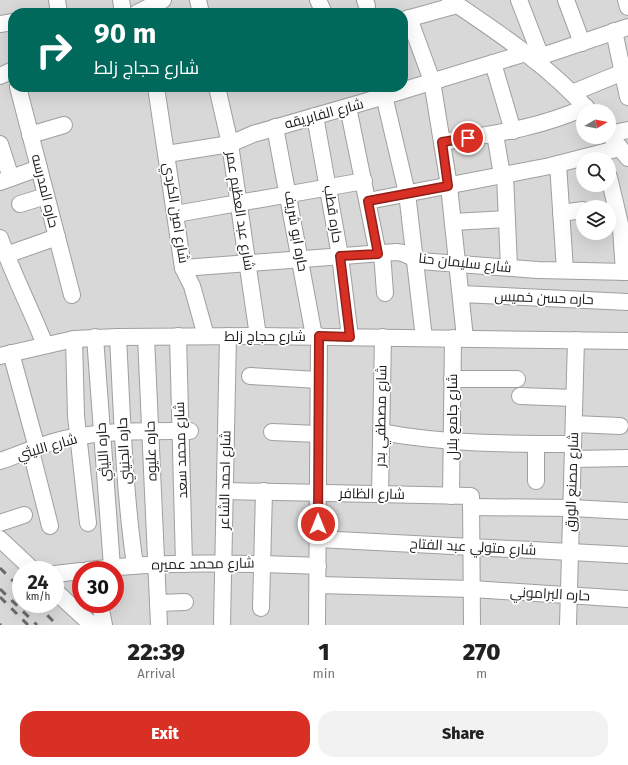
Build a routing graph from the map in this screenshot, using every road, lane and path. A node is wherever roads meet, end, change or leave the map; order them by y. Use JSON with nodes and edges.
{"nodes":[{"id":1,"x":164,"y":0,"type":"edge"},
{"id":2,"x":518,"y":0,"type":"edge"},
{"id":3,"x":566,"y":0,"type":"edge"},
{"id":4,"x":626,"y":0,"type":"edge"},
{"id":5,"x":453,"y":2,"type":"edge"},
{"id":6,"x":628,"y":7,"type":"edge"},
{"id":7,"x":149,"y":8,"type":"edge"},
{"id":8,"x":408,"y":18,"type":"edge"},
{"id":9,"x":408,"y":24,"type":"edge"},
{"id":10,"x":621,"y":29,"type":"edge"},
{"id":11,"x":582,"y":42,"type":"junction"},
{"id":12,"x":533,"y":56,"type":"junction"},
{"id":13,"x":493,"y":63,"type":"junction"},
{"id":14,"x":625,"y":71,"type":"edge"},
{"id":15,"x":432,"y":81,"type":"junction"},
{"id":16,"x":408,"y":86,"type":"edge"},
{"id":17,"x":19,"y":92,"type":"edge"},
{"id":18,"x":157,"y":92,"type":"edge"},
{"id":19,"x":218,"y":92,"type":"edge"},
{"id":20,"x":383,"y":92,"type":"edge"},
{"id":21,"x":572,"y":93,"type":"junction"},
{"id":22,"x":628,"y":98,"type":"edge"},
{"id":23,"x":582,"y":104,"type":"edge"},
{"id":24,"x":348,"y":107,"type":"junction"},
{"id":25,"x":576,"y":113,"type":"edge"},
{"id":26,"x":315,"y":116,"type":"junction"},
{"id":27,"x":64,"y":126,"type":"dead end"},
{"id":28,"x":275,"y":127,"type":"junction"},
{"id":29,"x":628,"y":130,"type":"edge"},
{"id":30,"x":514,"y":131,"type":"junction"},
{"id":31,"x":616,"y":133,"type":"edge"},
{"id":32,"x":495,"y":134,"type":"junction"},
{"id":33,"x":30,"y":135,"type":"junction"},
{"id":34,"x":442,"y":142,"type":"junction"},
{"id":35,"x":616,"y":143,"type":"edge"},
{"id":36,"x":0,"y":144,"type":"edge"},
{"id":37,"x":230,"y":144,"type":"junction"},
{"id":38,"x":624,"y":153,"type":"edge"},
{"id":39,"x":167,"y":154,"type":"junction"},
{"id":40,"x":576,"y":161,"type":"edge"},
{"id":41,"x":558,"y":164,"type":"junction"},
{"id":42,"x":39,"y":168,"type":"junction"},
{"id":43,"x":503,"y":175,"type":"junction"},
{"id":44,"x":6,"y":180,"type":"edge"},
{"id":45,"x":364,"y":181,"type":"junction"},
{"id":46,"x":448,"y":186,"type":"junction"},
{"id":47,"x":329,"y":187,"type":"junction"},
{"id":48,"x":614,"y":192,"type":"edge"},
{"id":49,"x":407,"y":193,"type":"junction"},
{"id":50,"x":289,"y":194,"type":"junction"},
{"id":51,"x":46,"y":196,"type":"junction"},
{"id":52,"x":368,"y":201,"type":"junction"},
{"id":53,"x":238,"y":203,"type":"junction"},
{"id":54,"x":20,"y":204,"type":"dead end"},
{"id":55,"x":618,"y":206,"type":"edge"},
{"id":56,"x":576,"y":211,"type":"edge"},
{"id":57,"x":561,"y":212,"type":"junction"},
{"id":58,"x":176,"y":214,"type":"junction"},
{"id":59,"x":507,"y":219,"type":"junction"},
{"id":60,"x":453,"y":222,"type":"junction"},
{"id":61,"x":56,"y":237,"type":"junction"},
{"id":62,"x":0,"y":238,"type":"edge"},
{"id":63,"x":380,"y":254,"type":"junction"},
{"id":64,"x":6,"y":255,"type":"junction"},
{"id":65,"x":340,"y":256,"type":"junction"},
{"id":66,"x":301,"y":259,"type":"junction"},
{"id":67,"x":415,"y":259,"type":"junction"},
{"id":68,"x":247,"y":263,"type":"junction"},
{"id":69,"x":457,"y":263,"type":"junction"},
{"id":70,"x":509,"y":267,"type":"junction"},
{"id":71,"x":183,"y":268,"type":"junction"},
{"id":72,"x":565,"y":270,"type":"junction"},
{"id":73,"x":626,"y":272,"type":"edge"},
{"id":74,"x":385,"y":293,"type":"dead end"},
{"id":75,"x":461,"y":294,"type":"junction"},
{"id":76,"x":72,"y":296,"type":"dead end"},
{"id":77,"x":628,"y":302,"type":"edge"},
{"id":78,"x":178,"y":336,"type":"junction"},
{"id":79,"x":206,"y":336,"type":"junction"},
{"id":80,"x":228,"y":336,"type":"junction"},
{"id":81,"x":258,"y":336,"type":"junction"},
{"id":82,"x":317,"y":336,"type":"junction"},
{"id":83,"x":94,"y":337,"type":"junction"},
{"id":84,"x":118,"y":337,"type":"junction"},
{"id":85,"x":146,"y":337,"type":"junction"},
{"id":86,"x":350,"y":337,"type":"junction"},
{"id":87,"x":382,"y":337,"type":"junction"},
{"id":88,"x":424,"y":338,"type":"junction"},
{"id":89,"x":459,"y":338,"type":"junction"},
{"id":90,"x":74,"y":339,"type":"junction"},
{"id":91,"x":576,"y":340,"type":"junction"},
{"id":92,"x":628,"y":341,"type":"edge"},
{"id":93,"x":45,"y":345,"type":"junction"},
{"id":94,"x":6,"y":354,"type":"edge"},
{"id":95,"x":250,"y":376,"type":"dead end"},
{"id":96,"x":517,"y":378,"type":"dead end"},
{"id":97,"x":452,"y":379,"type":"junction"},
{"id":98,"x":318,"y":380,"type":"junction"},
{"id":99,"x":520,"y":396,"type":"dead end"},
{"id":100,"x":574,"y":398,"type":"junction"},
{"id":101,"x":574,"y":424,"type":"junction"},
{"id":102,"x":620,"y":426,"type":"dead end"},
{"id":103,"x":150,"y":431,"type":"junction"},
{"id":104,"x":186,"y":431,"type":"junction"},
{"id":105,"x":123,"y":432,"type":"junction"},
{"id":106,"x":272,"y":432,"type":"dead end"},
{"id":107,"x":381,"y":432,"type":"junction"},
{"id":108,"x":102,"y":434,"type":"junction"},
{"id":109,"x":318,"y":434,"type":"junction"},
{"id":110,"x":78,"y":437,"type":"junction"},
{"id":111,"x":452,"y":441,"type":"junction"},
{"id":112,"x":536,"y":444,"type":"junction"},
{"id":113,"x":34,"y":449,"type":"junction"},
{"id":114,"x":573,"y":451,"type":"junction"},
{"id":115,"x":628,"y":458,"type":"edge"},
{"id":116,"x":0,"y":461,"type":"edge"},
{"id":117,"x":536,"y":481,"type":"dead end"},
{"id":118,"x":225,"y":490,"type":"junction"},
{"id":119,"x":264,"y":491,"type":"junction"},
{"id":120,"x":318,"y":493,"type":"junction"},
{"id":121,"x":380,"y":494,"type":"junction"},
{"id":122,"x":452,"y":496,"type":"junction"},
{"id":123,"x":471,"y":502,"type":"junction"},
{"id":124,"x":571,"y":508,"type":"junction"},
{"id":125,"x":628,"y":511,"type":"edge"},
{"id":126,"x":24,"y":515,"type":"dead end"},
{"id":127,"x":0,"y":523,"type":"edge"},
{"id":128,"x":88,"y":523,"type":"dead end"},
{"id":129,"x":50,"y":526,"type":"dead end"},
{"id":130,"x":0,"y":539,"type":"edge"},
{"id":131,"x":318,"y":539,"type":"junction"},
{"id":132,"x":471,"y":547,"type":"junction"},
{"id":133,"x":570,"y":553,"type":"junction"},
{"id":134,"x":628,"y":555,"type":"edge"},
{"id":135,"x":23,"y":561,"type":"edge"},
{"id":136,"x":111,"y":561,"type":"edge"},
{"id":137,"x":224,"y":562,"type":"junction"},
{"id":138,"x":184,"y":564,"type":"junction"},
{"id":139,"x":262,"y":564,"type":"junction"},
{"id":140,"x":135,"y":565,"type":"junction"},
{"id":141,"x":156,"y":565,"type":"junction"},
{"id":142,"x":124,"y":566,"type":"edge"},
{"id":143,"x":318,"y":566,"type":"junction"},
{"id":144,"x":318,"y":585,"type":"junction"},
{"id":145,"x":472,"y":589,"type":"junction"},
{"id":146,"x":569,"y":594,"type":"junction"},
{"id":147,"x":64,"y":599,"type":"edge"},
{"id":148,"x":628,"y":599,"type":"edge"},
{"id":149,"x":185,"y":602,"type":"dead end"},
{"id":150,"x":158,"y":603,"type":"junction"},
{"id":151,"x":261,"y":608,"type":"dead end"},
{"id":152,"x":102,"y":613,"type":"edge"},
{"id":153,"x":92,"y":625,"type":"edge"},
{"id":154,"x":104,"y":625,"type":"edge"},
{"id":155,"x":159,"y":625,"type":"edge"},
{"id":156,"x":222,"y":625,"type":"edge"},
{"id":157,"x":317,"y":625,"type":"edge"},
{"id":158,"x":472,"y":625,"type":"edge"},
{"id":159,"x":568,"y":625,"type":"edge"}],
"edges":[{"from":1,"to":7,"type":"street"},
{"from":2,"to":12,"type":"street"},
{"from":3,"to":11,"type":"street"},
{"from":4,"to":6,"type":"street"},
{"from":5,"to":8,"type":"street"},
{"from":5,"to":12,"type":"street"},
{"from":9,"to":15,"type":"street","name":"شارع جامع بلال"},
{"from":10,"to":11,"type":"street","name":"شارع الفابريقه"},
{"from":10,"to":14,"type":"street"},
{"from":11,"to":12,"type":"street","name":"شارع الفابريقه"},
{"from":12,"to":13,"type":"street","name":"شارع الفابريقه"},
{"from":12,"to":21,"type":"street"},
{"from":13,"to":15,"type":"street","name":"شارع الفابريقه"},
{"from":13,"to":30,"type":"street"},
{"from":14,"to":21,"type":"street"},
{"from":14,"to":22,"type":"street"},
{"from":15,"to":16,"type":"street","name":"شارع الفابريقه"},
{"from":15,"to":34,"type":"street","name":"شارع جامع بلال"},
{"from":17,"to":33,"type":"street","name":"حاره المدرسه"},
{"from":18,"to":39,"type":"street","name":"شارع امين الكردي"},
{"from":19,"to":37,"type":"street","name":"شارع عبد العظيم عمر"},
{"from":20,"to":24,"type":"street","name":"شارع الفابريقه"},
{"from":20,"to":49,"type":"street"},
{"from":21,"to":23,"type":"street"},
{"from":24,"to":26,"type":"street","name":"شارع الفابريقه"},
{"from":24,"to":45,"type":"street"},
{"from":25,"to":30,"type":"street"},
{"from":26,"to":28,"type":"street","name":"شارع الفابريقه"},
{"from":26,"to":47,"type":"street","name":"حاره قطب"},
{"from":27,"to":33,"type":"street"},
{"from":28,"to":37,"type":"street","name":"شارع الفابريقه"},
{"from":28,"to":50,"type":"street","name":"حاره ابو شريف"},
{"from":29,"to":31,"type":"street"},
{"from":30,"to":32,"type":"street"},
{"from":32,"to":34,"type":"street"},
{"from":32,"to":43,"type":"street"},
{"from":33,"to":42,"type":"street","name":"حاره المدرسه"},
{"from":34,"to":46,"type":"street","name":"شارع جامع بلال"},
{"from":35,"to":38,"type":"street"},
{"from":36,"to":44,"type":"street"},
{"from":37,"to":39,"type":"street","name":"شارع الفابريقه"},
{"from":37,"to":53,"type":"street","name":"شارع عبد العظيم عمر"},
{"from":39,"to":58,"type":"street","name":"شارع امين الكردي"},
{"from":40,"to":41,"type":"street"},
{"from":41,"to":43,"type":"street"},
{"from":41,"to":57,"type":"street"},
{"from":42,"to":44,"type":"street"},
{"from":42,"to":51,"type":"street","name":"حاره المدرسه"},
{"from":43,"to":46,"type":"street"},
{"from":43,"to":59,"type":"street"},
{"from":45,"to":47,"type":"street"},
{"from":45,"to":52,"type":"street"},
{"from":46,"to":49,"type":"street"},
{"from":46,"to":60,"type":"street","name":"شارع جامع بلال"},
{"from":47,"to":50,"type":"street"},
{"from":47,"to":65,"type":"street","name":"حاره قطب"},
{"from":48,"to":55,"type":"street"},
{"from":49,"to":52,"type":"street"},
{"from":49,"to":67,"type":"street"},
{"from":50,"to":53,"type":"street"},
{"from":50,"to":66,"type":"street","name":"حاره ابو شريف"},
{"from":51,"to":54,"type":"street"},
{"from":51,"to":61,"type":"street","name":"حاره المدرسه"},
{"from":52,"to":63,"type":"street"},
{"from":53,"to":58,"type":"street"},
{"from":53,"to":68,"type":"street","name":"شارع عبد العظيم عمر"},
{"from":55,"to":73,"type":"street"},
{"from":56,"to":57,"type":"street"},
{"from":57,"to":72,"type":"street"},
{"from":58,"to":71,"type":"street","name":"شارع امين الكردي"},
{"from":59,"to":60,"type":"street"},
{"from":59,"to":70,"type":"street"},
{"from":60,"to":69,"type":"street","name":"شارع جامع بلال"},
{"from":61,"to":64,"type":"street"},
{"from":61,"to":76,"type":"street","name":"حاره المدرسه"},
{"from":62,"to":64,"type":"street"},
{"from":63,"to":65,"type":"street","name":"شارع سليمان حنا"},
{"from":63,"to":67,"type":"street","name":"شارع سليمان حنا"},
{"from":63,"to":74,"type":"street"},
{"from":64,"to":93,"type":"street"},
{"from":65,"to":66,"type":"street","name":"شارع سليمان حنا"},
{"from":65,"to":86,"type":"street","name":"حاره قطب"},
{"from":66,"to":68,"type":"street","name":"شارع سليمان حنا"},
{"from":66,"to":82,"type":"street","name":"حاره ابو شريف"},
{"from":67,"to":69,"type":"street","name":"شارع سليمان حنا"},
{"from":67,"to":88,"type":"street"},
{"from":68,"to":71,"type":"street","name":"شارع سليمان حنا"},
{"from":68,"to":81,"type":"street","name":"شارع عبد العظيم عمر"},
{"from":69,"to":70,"type":"street","name":"شارع سليمان حنا"},
{"from":69,"to":75,"type":"street","name":"شارع جامع بلال"},
{"from":70,"to":72,"type":"street","name":"شارع سليمان حنا"},
{"from":71,"to":79,"type":"street","name":"شارع امين الكردي"},
{"from":72,"to":73,"type":"street","name":"شارع سليمان حنا"},
{"from":75,"to":77,"type":"street","name":"حاره حسن خميس"},
{"from":75,"to":89,"type":"street","name":"شارع جامع بلال"},
{"from":78,"to":79,"type":"street","name":"شارع حجاج زلط"},
{"from":78,"to":85,"type":"street","name":"شارع حجاج زلط"},
{"from":78,"to":104,"type":"street","name":"شارع محمد سعد"},
{"from":79,"to":80,"type":"street","name":"شارع حجاج زلط"},
{"from":80,"to":81,"type":"street","name":"شارع حجاج زلط"},
{"from":80,"to":118,"type":"street","name":"شارع احمد الشاعر"},
{"from":81,"to":82,"type":"street","name":"شارع حجاج زلط"},
{"from":82,"to":86,"type":"street","name":"شارع حجاج زلط"},
{"from":82,"to":98,"type":"street","name":"حاره ابو شريف"},
{"from":83,"to":84,"type":"street","name":"شارع حجاج زلط"},
{"from":83,"to":90,"type":"street","name":"شارع حجاج زلط"},
{"from":83,"to":108,"type":"street","name":"حاره الليثي"},
{"from":84,"to":85,"type":"street","name":"شارع حجاج زلط"},
{"from":84,"to":105,"type":"street","name":"حاره الجنيني"},
{"from":85,"to":103,"type":"street","name":"حاره عليوه"},
{"from":86,"to":87,"type":"street","name":"شارع حجاج زلط"},
{"from":87,"to":88,"type":"street","name":"شارع حجاج زلط"},
{"from":87,"to":107,"type":"street","name":"شارع مصطفي بدر"},
{"from":88,"to":89,"type":"street","name":"شارع حجاج زلط"},
{"from":89,"to":91,"type":"street","name":"شارع حجاج زلط"},
{"from":89,"to":97,"type":"street","name":"شارع جامع بلال"},
{"from":90,"to":93,"type":"street","name":"شارع حجاج زلط"},
{"from":90,"to":110,"type":"street"},
{"from":91,"to":92,"type":"street","name":"شارع حجاج زلط"},
{"from":91,"to":100,"type":"street","name":"شارع مصنع الورق"},
{"from":93,"to":94,"type":"street","name":"شارع حجاج زلط"},
{"from":94,"to":113,"type":"street"},
{"from":95,"to":98,"type":"street"},
{"from":96,"to":97,"type":"street"},
{"from":97,"to":111,"type":"street","name":"شارع جامع بلال"},
{"from":98,"to":109,"type":"street","name":"حاره ابو شريف"},
{"from":99,"to":100,"type":"street"},
{"from":100,"to":101,"type":"street","name":"شارع مصنع الورق"},
{"from":101,"to":102,"type":"street"},
{"from":101,"to":114,"type":"street","name":"شارع مصنع الورق"},
{"from":103,"to":104,"type":"street","name":"شارع الليثي"},
{"from":103,"to":105,"type":"street","name":"شارع الليثي"},
{"from":103,"to":141,"type":"street","name":"حاره عليوه"},
{"from":104,"to":138,"type":"street","name":"شارع محمد سعد"},
{"from":105,"to":108,"type":"street","name":"شارع الليثي"},
{"from":105,"to":140,"type":"street","name":"حاره الجنيني"},
{"from":106,"to":109,"type":"street"},
{"from":107,"to":111,"type":"street"},
{"from":107,"to":121,"type":"street","name":"شارع مصطفي بدر"},
{"from":108,"to":110,"type":"street","name":"شارع الليثي"},
{"from":108,"to":136,"type":"street","name":"حاره الليثي"},
{"from":109,"to":120,"type":"street","name":"حاره ابو شريف"},
{"from":110,"to":113,"type":"street","name":"شارع الليثي"},
{"from":110,"to":128,"type":"street"},
{"from":111,"to":112,"type":"street"},
{"from":111,"to":122,"type":"street","name":"شارع جامع بلال"},
{"from":112,"to":114,"type":"street"},
{"from":112,"to":117,"type":"street"},
{"from":113,"to":116,"type":"street","name":"شارع الليثي"},
{"from":113,"to":129,"type":"street"},
{"from":114,"to":115,"type":"street"},
{"from":114,"to":124,"type":"street","name":"شارع مصنع الورق"},
{"from":118,"to":119,"type":"street","name":"شارع الظافر"},
{"from":118,"to":137,"type":"street","name":"شارع احمد الشاعر"},
{"from":119,"to":120,"type":"street","name":"شارع الظافر"},
{"from":119,"to":139,"type":"street"},
{"from":120,"to":121,"type":"street","name":"شارع الظافر"},
{"from":120,"to":131,"type":"street","name":"حاره ابو شريف"},
{"from":121,"to":122,"type":"street","name":"شارع الظافر"},
{"from":122,"to":123,"type":"street","name":"شارع الظافر"},
{"from":123,"to":124,"type":"street","name":"شارع الظافر"},
{"from":123,"to":132,"type":"street"},
{"from":124,"to":125,"type":"street","name":"شارع الظافر"},
{"from":124,"to":133,"type":"street","name":"شارع مصنع الورق"},
{"from":126,"to":127,"type":"street"},
{"from":130,"to":135,"type":"street"},
{"from":131,"to":132,"type":"street","name":"شارع متولي عبد الفتاح"},
{"from":131,"to":143,"type":"street","name":"حاره ابو شريف"},
{"from":132,"to":133,"type":"street","name":"شارع متولي عبد الفتاح"},
{"from":132,"to":145,"type":"street"},
{"from":133,"to":134,"type":"street","name":"شارع متولي عبد الفتاح"},
{"from":133,"to":146,"type":"street","name":"شارع مصنع الورق"},
{"from":137,"to":138,"type":"street","name":"شارع محمد عميره"},
{"from":137,"to":139,"type":"street","name":"شارع محمد عميره"},
{"from":137,"to":156,"type":"street","name":"شارع احمد الشاعر"},
{"from":138,"to":141,"type":"street","name":"شارع محمد عميره"},
{"from":139,"to":143,"type":"street","name":"شارع محمد عميره"},
{"from":139,"to":151,"type":"street"},
{"from":140,"to":141,"type":"street","name":"شارع محمد عميره"},
{"from":140,"to":142,"type":"street","name":"شارع محمد عميره"},
{"from":141,"to":150,"type":"street","name":"حاره عليوه"},
{"from":143,"to":144,"type":"street","name":"حاره ابو شريف"},
{"from":144,"to":145,"type":"street","name":"حاره البراموني"},
{"from":144,"to":157,"type":"street","name":"حاره ابو شريف"},
{"from":145,"to":146,"type":"street","name":"حاره البراموني"},
{"from":145,"to":158,"type":"street"},
{"from":146,"to":148,"type":"street","name":"حاره البراموني"},
{"from":146,"to":159,"type":"street","name":"شارع مصنع الورق"},
{"from":147,"to":153,"type":"street"},
{"from":149,"to":150,"type":"street"},
{"from":150,"to":155,"type":"street","name":"حاره عليوه"},
{"from":152,"to":154,"type":"street"}]}
